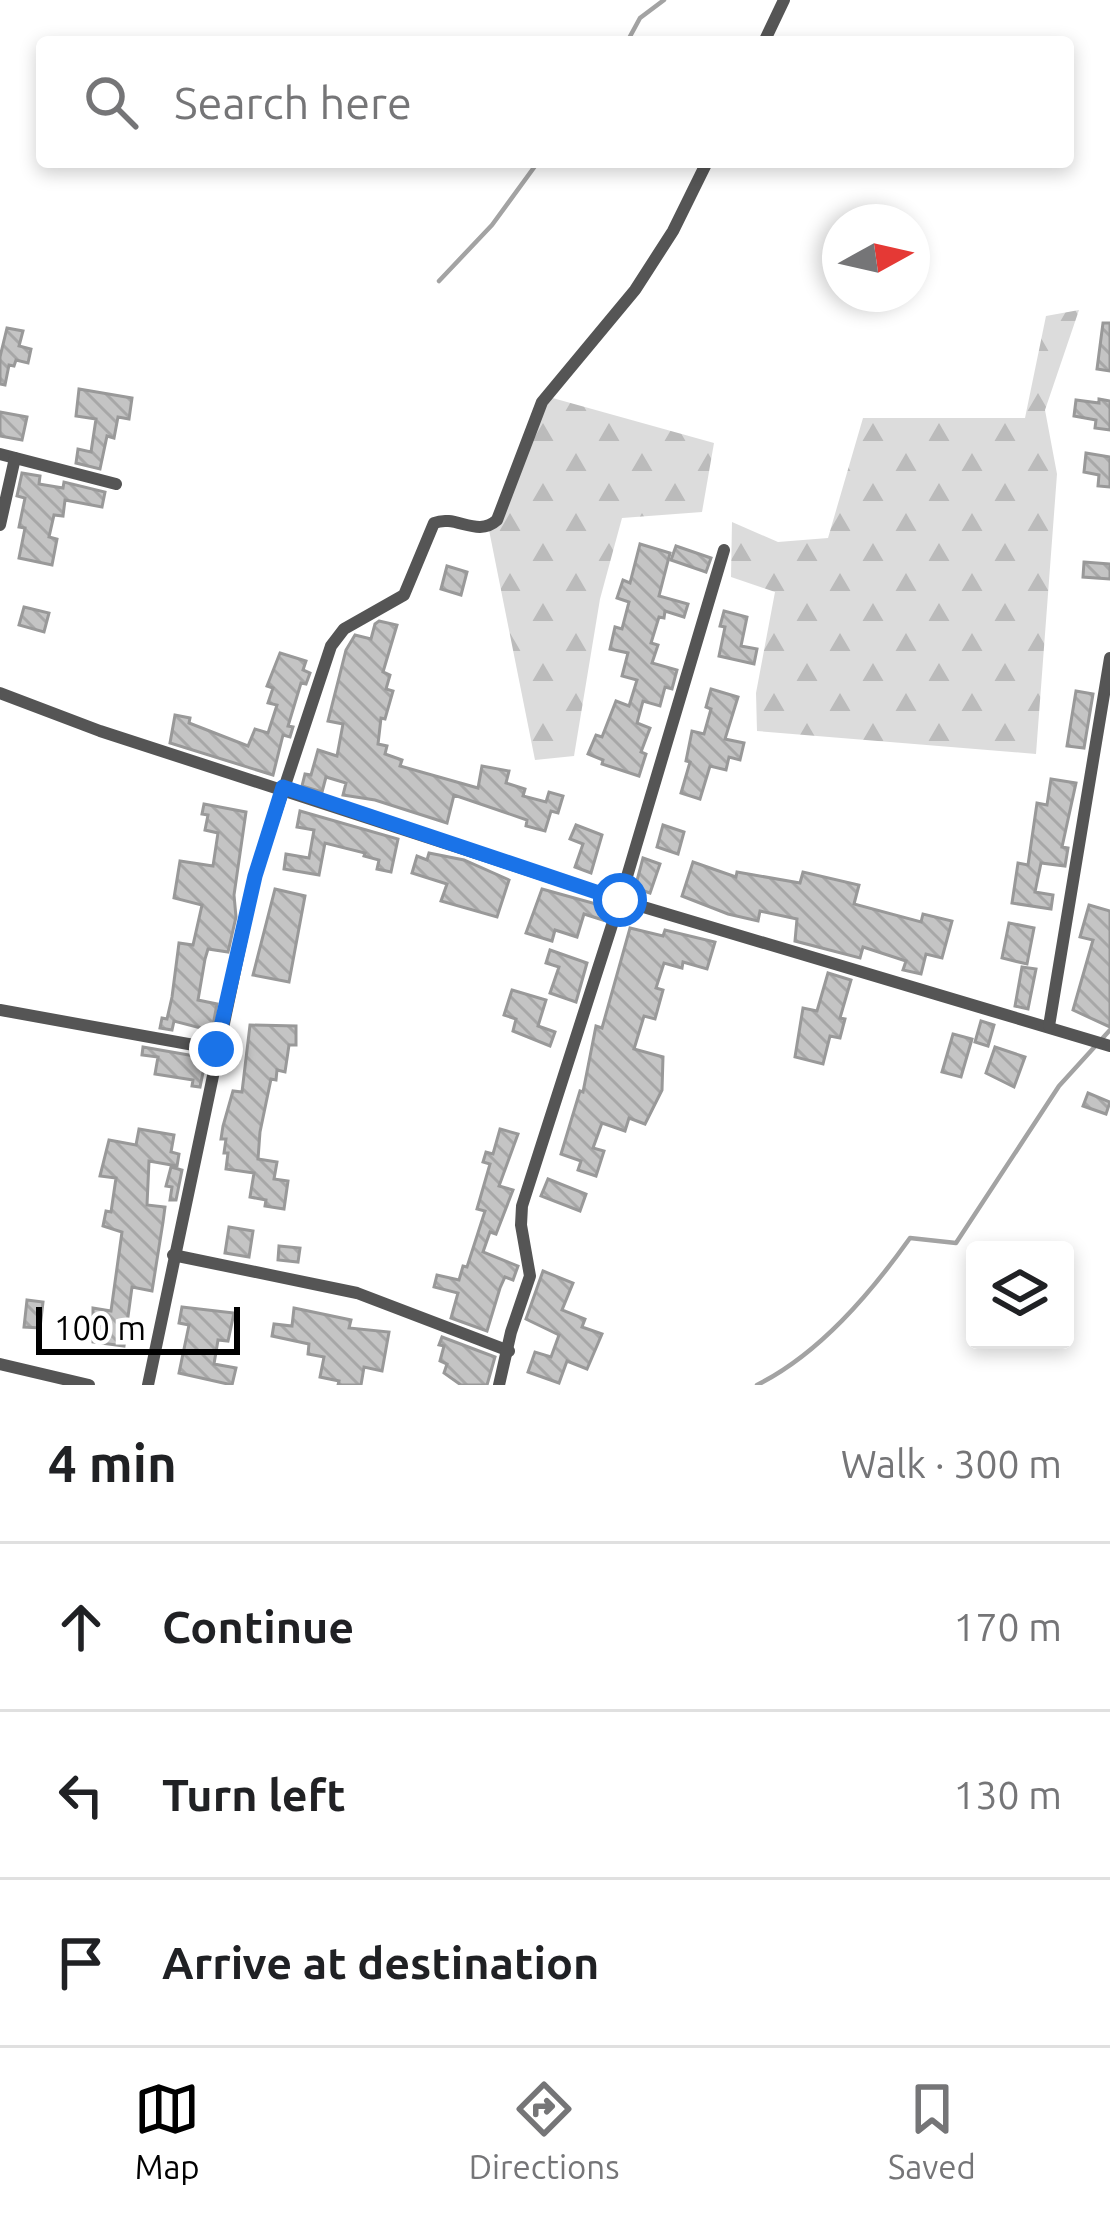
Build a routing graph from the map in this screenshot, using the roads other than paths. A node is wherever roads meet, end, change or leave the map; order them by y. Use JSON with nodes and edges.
{"nodes":[{"id":1,"x":784,"y":0,"type":"edge"},
{"id":2,"x":767,"y":36,"type":"edge"},
{"id":3,"x":704,"y":168,"type":"edge"},
{"id":4,"x":0,"y":454,"type":"edge"},
{"id":5,"x":15,"y":458,"type":"junction"},
{"id":6,"x":116,"y":484,"type":"dead end"},
{"id":7,"x":0,"y":526,"type":"edge"},
{"id":8,"x":724,"y":550,"type":"dead end"},
{"id":9,"x":1110,"y":658,"type":"edge"},
{"id":10,"x":0,"y":693,"type":"edge"},
{"id":11,"x":283,"y":787,"type":"junction"},
{"id":12,"x":620,"y":900,"type":"junction"},
{"id":13,"x":0,"y":1010,"type":"edge"},
{"id":14,"x":1049,"y":1026,"type":"junction"},
{"id":15,"x":1102,"y":1044,"type":"edge"},
{"id":16,"x":216,"y":1049,"type":"junction"},
{"id":17,"x":173,"y":1255,"type":"junction"},
{"id":18,"x":509,"y":1351,"type":"junction"},
{"id":19,"x":0,"y":1364,"type":"edge"},
{"id":20,"x":89,"y":1385,"type":"edge"},
{"id":21,"x":148,"y":1385,"type":"edge"},
{"id":22,"x":500,"y":1385,"type":"edge"}],
"edges":[{"from":1,"to":2,"type":"street"},
{"from":3,"to":11,"type":"street"},
{"from":4,"to":5,"type":"street"},
{"from":5,"to":6,"type":"street"},
{"from":5,"to":7,"type":"street"},
{"from":8,"to":12,"type":"street"},
{"from":9,"to":14,"type":"street"},
{"from":10,"to":11,"type":"street"},
{"from":11,"to":12,"type":"street"},
{"from":11,"to":16,"type":"street"},
{"from":12,"to":14,"type":"street"},
{"from":12,"to":18,"type":"street"},
{"from":13,"to":16,"type":"street"},
{"from":14,"to":15,"type":"street"},
{"from":16,"to":17,"type":"street"},
{"from":17,"to":18,"type":"street"},
{"from":17,"to":21,"type":"street"},
{"from":18,"to":22,"type":"street"},
{"from":19,"to":20,"type":"street"}]}
